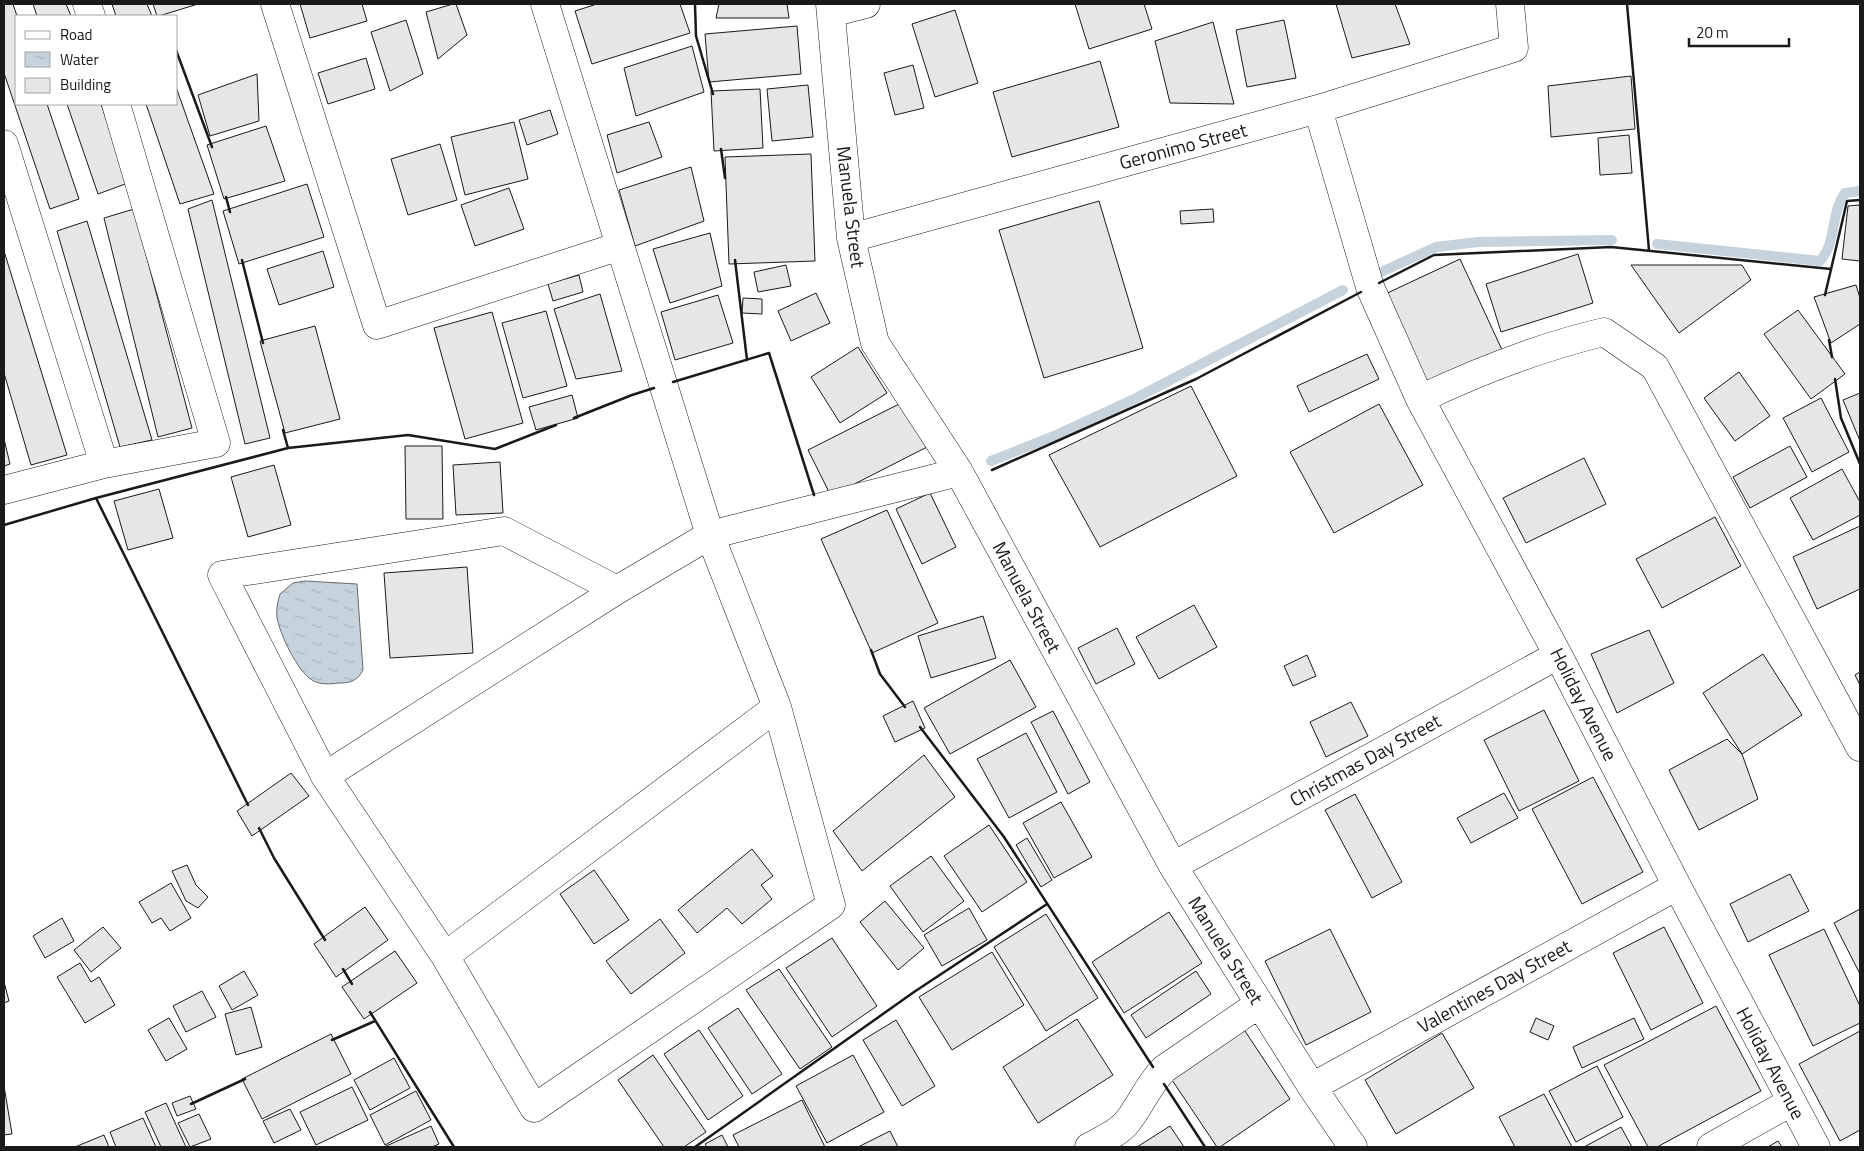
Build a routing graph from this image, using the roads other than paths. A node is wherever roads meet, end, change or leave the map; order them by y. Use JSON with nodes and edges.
{"nodes":[{"id":1,"x":276,"y":4,"type":"edge"},
{"id":2,"x":545,"y":4,"type":"edge"},
{"id":3,"x":866,"y":4,"type":"edge"},
{"id":4,"x":1510,"y":4,"type":"edge"},
{"id":5,"x":830,"y":8,"type":"edge"},
{"id":6,"x":116,"y":105,"type":"edge"},
{"id":7,"x":1318,"y":109,"type":"junction"},
{"id":8,"x":4,"y":144,"type":"edge"},
{"id":9,"x":851,"y":238,"type":"junction"},
{"id":10,"x":620,"y":246,"type":"junction"},
{"id":11,"x":1420,"y":399,"type":"junction"},
{"id":12,"x":104,"y":464,"type":"junction"},
{"id":13,"x":959,"y":472,"type":"junction"},
{"id":14,"x":4,"y":490,"type":"edge"},
{"id":15,"x":710,"y":535,"type":"junction"},
{"id":16,"x":617,"y":590,"type":"junction"},
{"id":17,"x":1558,"y":655,"type":"junction"},
{"id":18,"x":776,"y":707,"type":"junction"},
{"id":19,"x":1860,"y":747,"type":"edge"},
{"id":20,"x":325,"y":776,"type":"junction"},
{"id":21,"x":1172,"y":866,"type":"junction"},
{"id":22,"x":1677,"y":886,"type":"junction"},
{"id":23,"x":445,"y":956,"type":"junction"},
{"id":24,"x":1260,"y":1004,"type":"junction"},
{"id":25,"x":1312,"y":1087,"type":"junction"},
{"id":26,"x":1791,"y":1102,"type":"junction"},
{"id":27,"x":1089,"y":1147,"type":"edge"},
{"id":28,"x":1353,"y":1147,"type":"edge"},
{"id":29,"x":1711,"y":1147,"type":"edge"},
{"id":30,"x":1816,"y":1147,"type":"edge"}],
"edges":[{"from":1,"to":10,"type":"street"},
{"from":2,"to":10,"type":"street"},
{"from":3,"to":5,"type":"street"},
{"from":4,"to":7,"type":"street","name":"Geronimo Street"},
{"from":5,"to":9,"type":"street","name":"Manuela Street"},
{"from":6,"to":12,"type":"street"},
{"from":7,"to":9,"type":"street","name":"Geronimo Street"},
{"from":7,"to":11,"type":"street","name":"Holiday Avenue"},
{"from":8,"to":12,"type":"street"},
{"from":9,"to":13,"type":"street","name":"Manuela Street"},
{"from":10,"to":15,"type":"street"},
{"from":11,"to":17,"type":"street","name":"Holiday Avenue"},
{"from":11,"to":19,"type":"street"},
{"from":12,"to":14,"type":"street"},
{"from":13,"to":15,"type":"street"},
{"from":13,"to":21,"type":"street","name":"Manuela Street"},
{"from":15,"to":16,"type":"street"},
{"from":15,"to":18,"type":"street"},
{"from":16,"to":20,"type":"street"},
{"from":16,"to":20,"type":"street"},
{"from":17,"to":21,"type":"street","name":"Christmas Day Street"},
{"from":17,"to":22,"type":"street","name":"Holiday Avenue"},
{"from":18,"to":23,"type":"street"},
{"from":18,"to":23,"type":"street"},
{"from":20,"to":23,"type":"street"},
{"from":21,"to":24,"type":"street","name":"Manuela Street"},
{"from":22,"to":25,"type":"street","name":"Valentines Day Street"},
{"from":22,"to":26,"type":"street","name":"Holiday Avenue"},
{"from":24,"to":25,"type":"street","name":"Manuela Street"},
{"from":24,"to":27,"type":"street"},
{"from":25,"to":28,"type":"street","name":"Manuela Street"},
{"from":26,"to":29,"type":"street"},
{"from":26,"to":30,"type":"street","name":"Holiday Avenue"}]}
